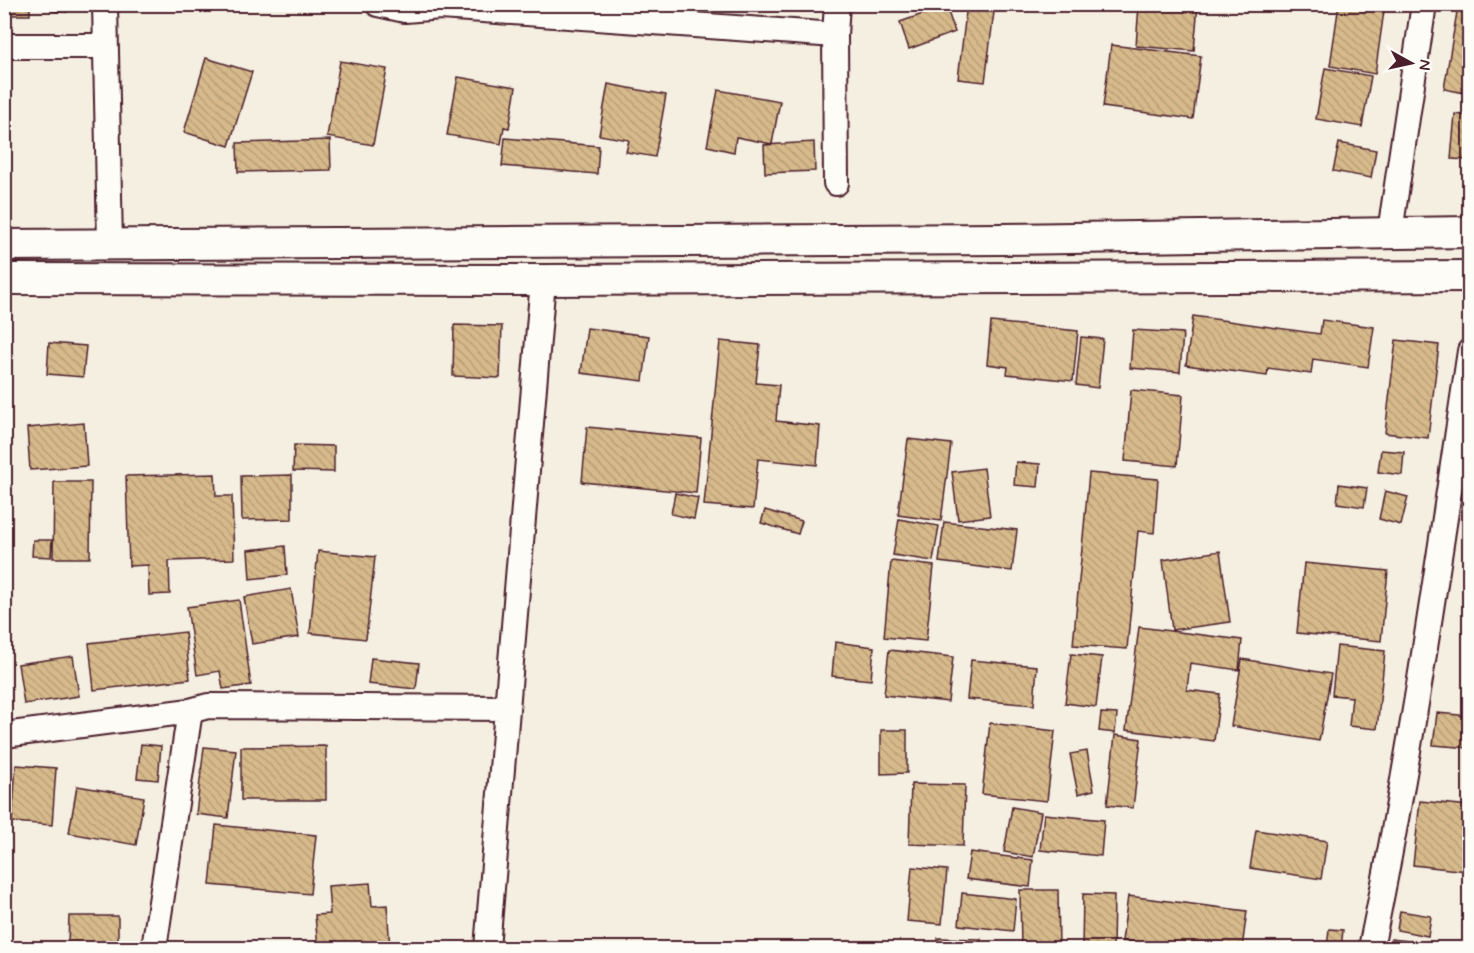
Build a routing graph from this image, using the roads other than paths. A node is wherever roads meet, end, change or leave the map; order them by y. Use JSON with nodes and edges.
{"nodes":[{"id":1,"x":105,"y":4,"type":"edge"},
{"id":2,"x":378,"y":4,"type":"edge"},
{"id":3,"x":837,"y":4,"type":"edge"},
{"id":4,"x":1425,"y":4,"type":"edge"},
{"id":5,"x":441,"y":6,"type":"edge"},
{"id":6,"x":835,"y":35,"type":"junction"},
{"id":7,"x":4,"y":46,"type":"edge"},
{"id":8,"x":105,"y":46,"type":"junction"},
{"id":9,"x":836,"y":183,"type":"dead end"},
{"id":10,"x":1390,"y":232,"type":"junction"},
{"id":11,"x":1470,"y":232,"type":"edge"},
{"id":12,"x":1003,"y":239,"type":"junction"},
{"id":13,"x":110,"y":244,"type":"junction"},
{"id":14,"x":4,"y":245,"type":"edge"},
{"id":15,"x":1470,"y":276,"type":"edge"},
{"id":16,"x":1003,"y":278,"type":"junction"},
{"id":17,"x":4,"y":279,"type":"edge"},
{"id":18,"x":543,"y":280,"type":"junction"},
{"id":19,"x":1470,"y":351,"type":"edge"},
{"id":20,"x":507,"y":708,"type":"junction"},
{"id":21,"x":190,"y":711,"type":"junction"},
{"id":22,"x":4,"y":735,"type":"edge"},
{"id":23,"x":154,"y":948,"type":"edge"},
{"id":24,"x":487,"y":948,"type":"edge"},
{"id":25,"x":1371,"y":948,"type":"edge"}],
"edges":[{"from":1,"to":8,"type":"street"},
{"from":2,"to":5,"type":"street"},
{"from":3,"to":6,"type":"street"},
{"from":4,"to":10,"type":"street"},
{"from":5,"to":6,"type":"street"},
{"from":6,"to":9,"type":"street"},
{"from":7,"to":8,"type":"street"},
{"from":8,"to":13,"type":"street"},
{"from":10,"to":11,"type":"street"},
{"from":10,"to":12,"type":"street"},
{"from":12,"to":13,"type":"street"},
{"from":12,"to":16,"type":"street"},
{"from":13,"to":14,"type":"street"},
{"from":15,"to":16,"type":"street"},
{"from":16,"to":18,"type":"street"},
{"from":17,"to":18,"type":"street"},
{"from":18,"to":20,"type":"street"},
{"from":19,"to":25,"type":"street"},
{"from":20,"to":21,"type":"street"},
{"from":20,"to":24,"type":"street"},
{"from":21,"to":22,"type":"street"},
{"from":21,"to":23,"type":"street"}]}
